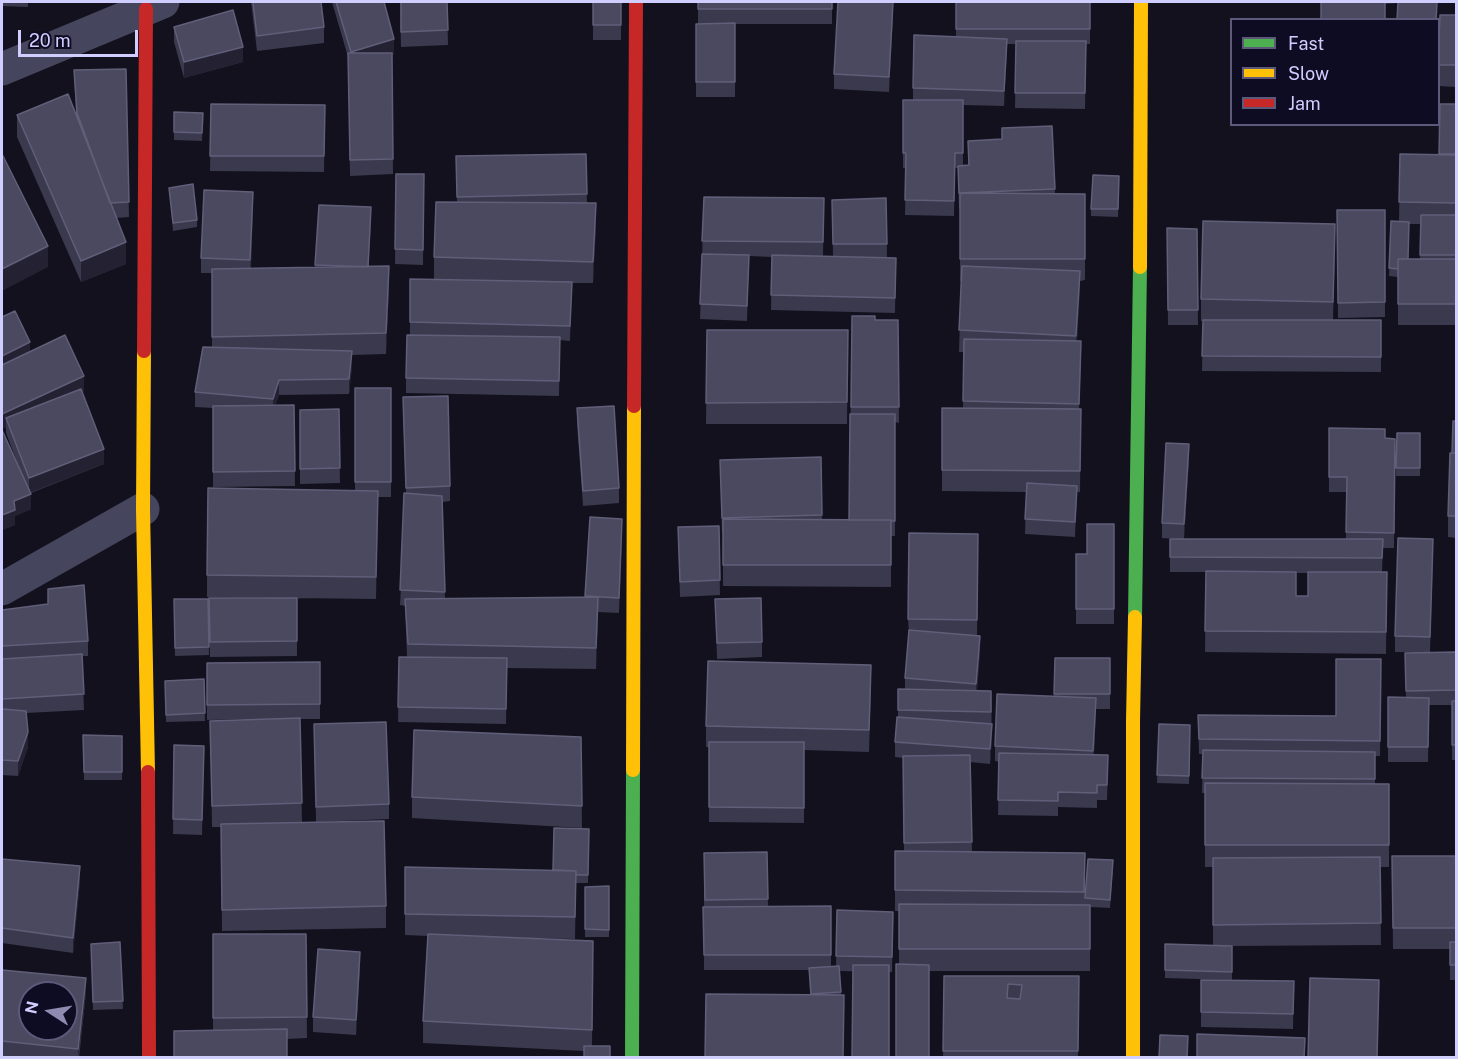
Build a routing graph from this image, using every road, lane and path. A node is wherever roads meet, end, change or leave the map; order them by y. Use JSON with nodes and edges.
{"nodes":[{"id":1,"x":636,"y":2,"type":"edge"},
{"id":2,"x":1141,"y":2,"type":"edge"},
{"id":3,"x":154,"y":5,"type":"edge"},
{"id":4,"x":2,"y":69,"type":"edge"},
{"id":5,"x":143,"y":509,"type":"junction"},
{"id":6,"x":2,"y":589,"type":"edge"},
{"id":7,"x":149,"y":1058,"type":"edge"},
{"id":8,"x":632,"y":1058,"type":"edge"},
{"id":9,"x":1133,"y":1058,"type":"edge"}],
"edges":[{"from":1,"to":8,"type":"street"},
{"from":2,"to":9,"type":"street"},
{"from":3,"to":4,"type":"street"},
{"from":3,"to":5,"type":"street"},
{"from":5,"to":6,"type":"street"},
{"from":5,"to":7,"type":"street"}]}
